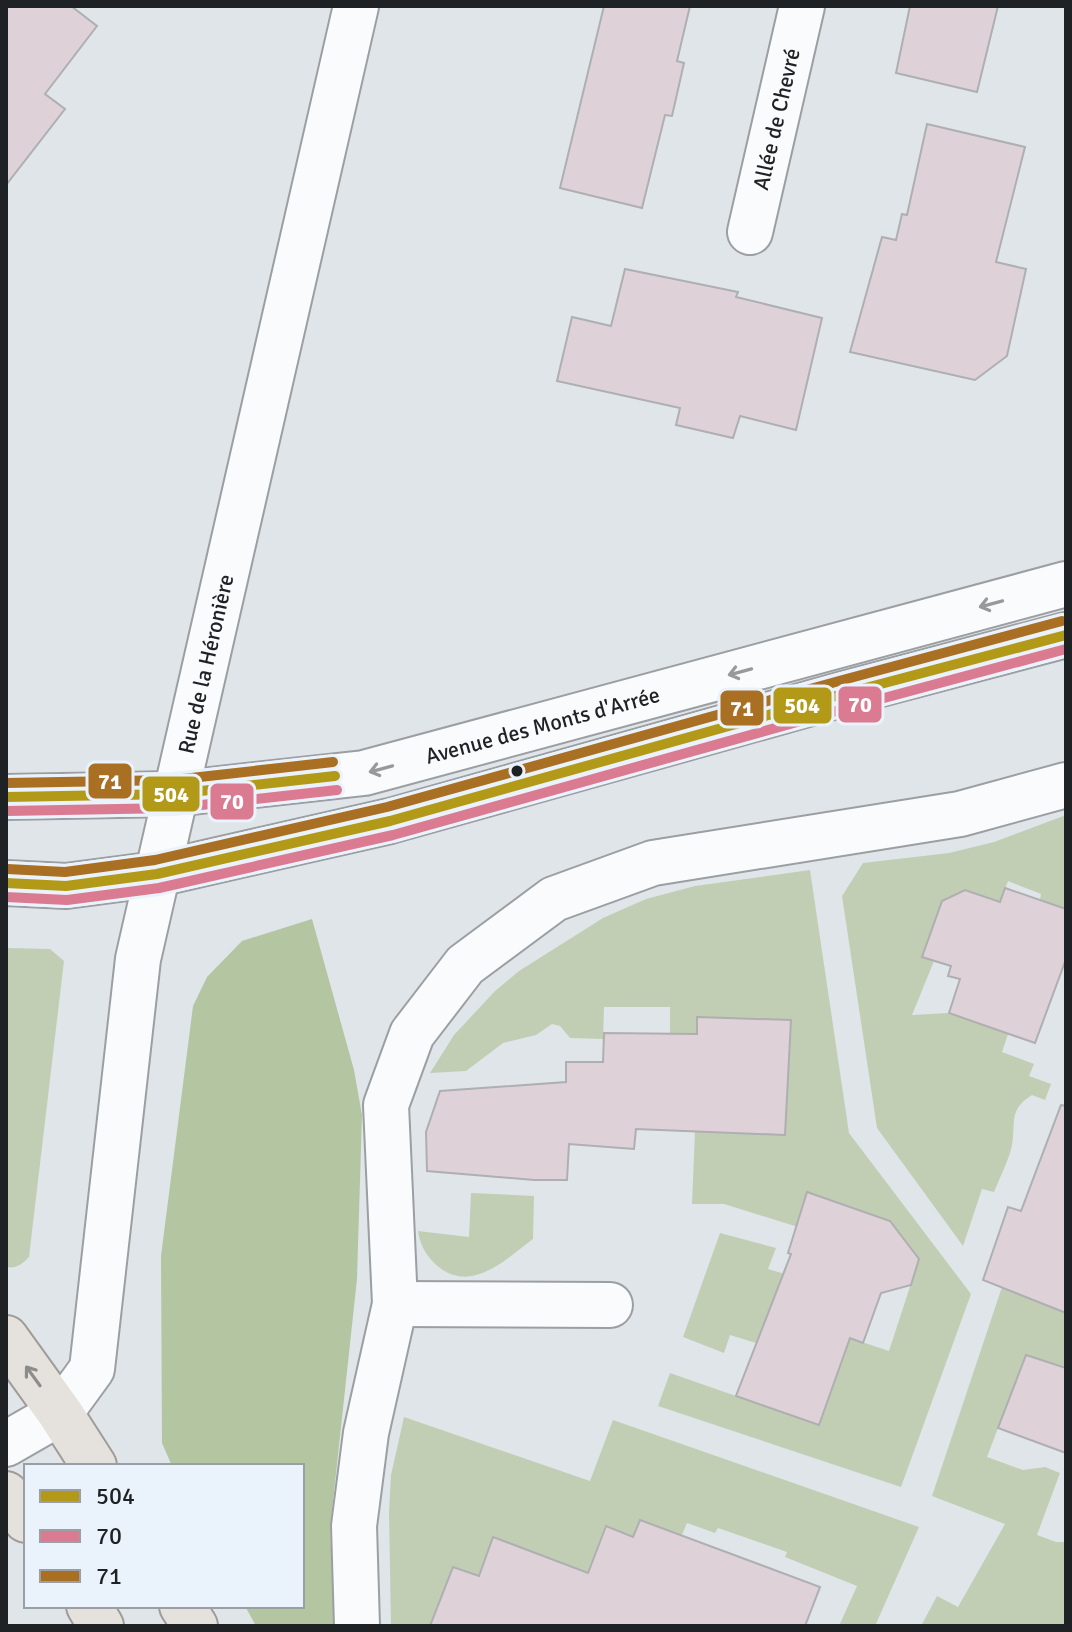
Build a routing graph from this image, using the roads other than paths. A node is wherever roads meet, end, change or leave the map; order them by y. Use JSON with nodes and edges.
{"nodes":[{"id":1,"x":356,"y":6,"type":"edge"},
{"id":2,"x":802,"y":6,"type":"edge"},
{"id":3,"x":750,"y":232,"type":"dead end"},
{"id":4,"x":1066,"y":584,"type":"edge"},
{"id":5,"x":1066,"y":635,"type":"edge"},
{"id":6,"x":1066,"y":785,"type":"edge"},
{"id":7,"x":174,"y":794,"type":"junction"},
{"id":8,"x":6,"y":797,"type":"edge"},
{"id":9,"x":157,"y":874,"type":"junction"},
{"id":10,"x":6,"y":883,"type":"edge"},
{"id":11,"x":395,"y":1304,"type":"junction"},
{"id":12,"x":610,"y":1305,"type":"dead end"},
{"id":13,"x":6,"y":1338,"type":"edge"},
{"id":14,"x":60,"y":1413,"type":"junction"},
{"id":15,"x":6,"y":1444,"type":"edge"},
{"id":16,"x":93,"y":1464,"type":"edge"},
{"id":17,"x":6,"y":1494,"type":"edge"},
{"id":18,"x":24,"y":1517,"type":"edge"},
{"id":19,"x":90,"y":1608,"type":"edge"},
{"id":20,"x":183,"y":1608,"type":"edge"},
{"id":21,"x":101,"y":1626,"type":"edge"},
{"id":22,"x":195,"y":1626,"type":"edge"},
{"id":23,"x":357,"y":1626,"type":"edge"}],
"edges":[{"from":1,"to":7,"type":"street","name":"Rue de la Héronière"},
{"from":2,"to":3,"type":"street","name":"Allée de Chevré"},
{"from":4,"to":7,"type":"street","name":"Avenue des Monts d'Arrée","one_way":true},
{"from":5,"to":9,"type":"street"},
{"from":6,"to":11,"type":"street"},
{"from":7,"to":8,"type":"street","name":"Avenue des Monts d'Arrée"},
{"from":7,"to":9,"type":"street","name":"Rue de la Héronière"},
{"from":9,"to":10,"type":"street"},
{"from":9,"to":14,"type":"street","name":"Rue de la Héronière"},
{"from":11,"to":12,"type":"street"},
{"from":11,"to":23,"type":"street"},
{"from":14,"to":13,"type":"main road","one_way":true},
{"from":14,"to":15,"type":"street"},
{"from":14,"to":16,"type":"main road"},
{"from":17,"to":18,"type":"main road"},
{"from":19,"to":21,"type":"main road"},
{"from":20,"to":22,"type":"main road"}]}
